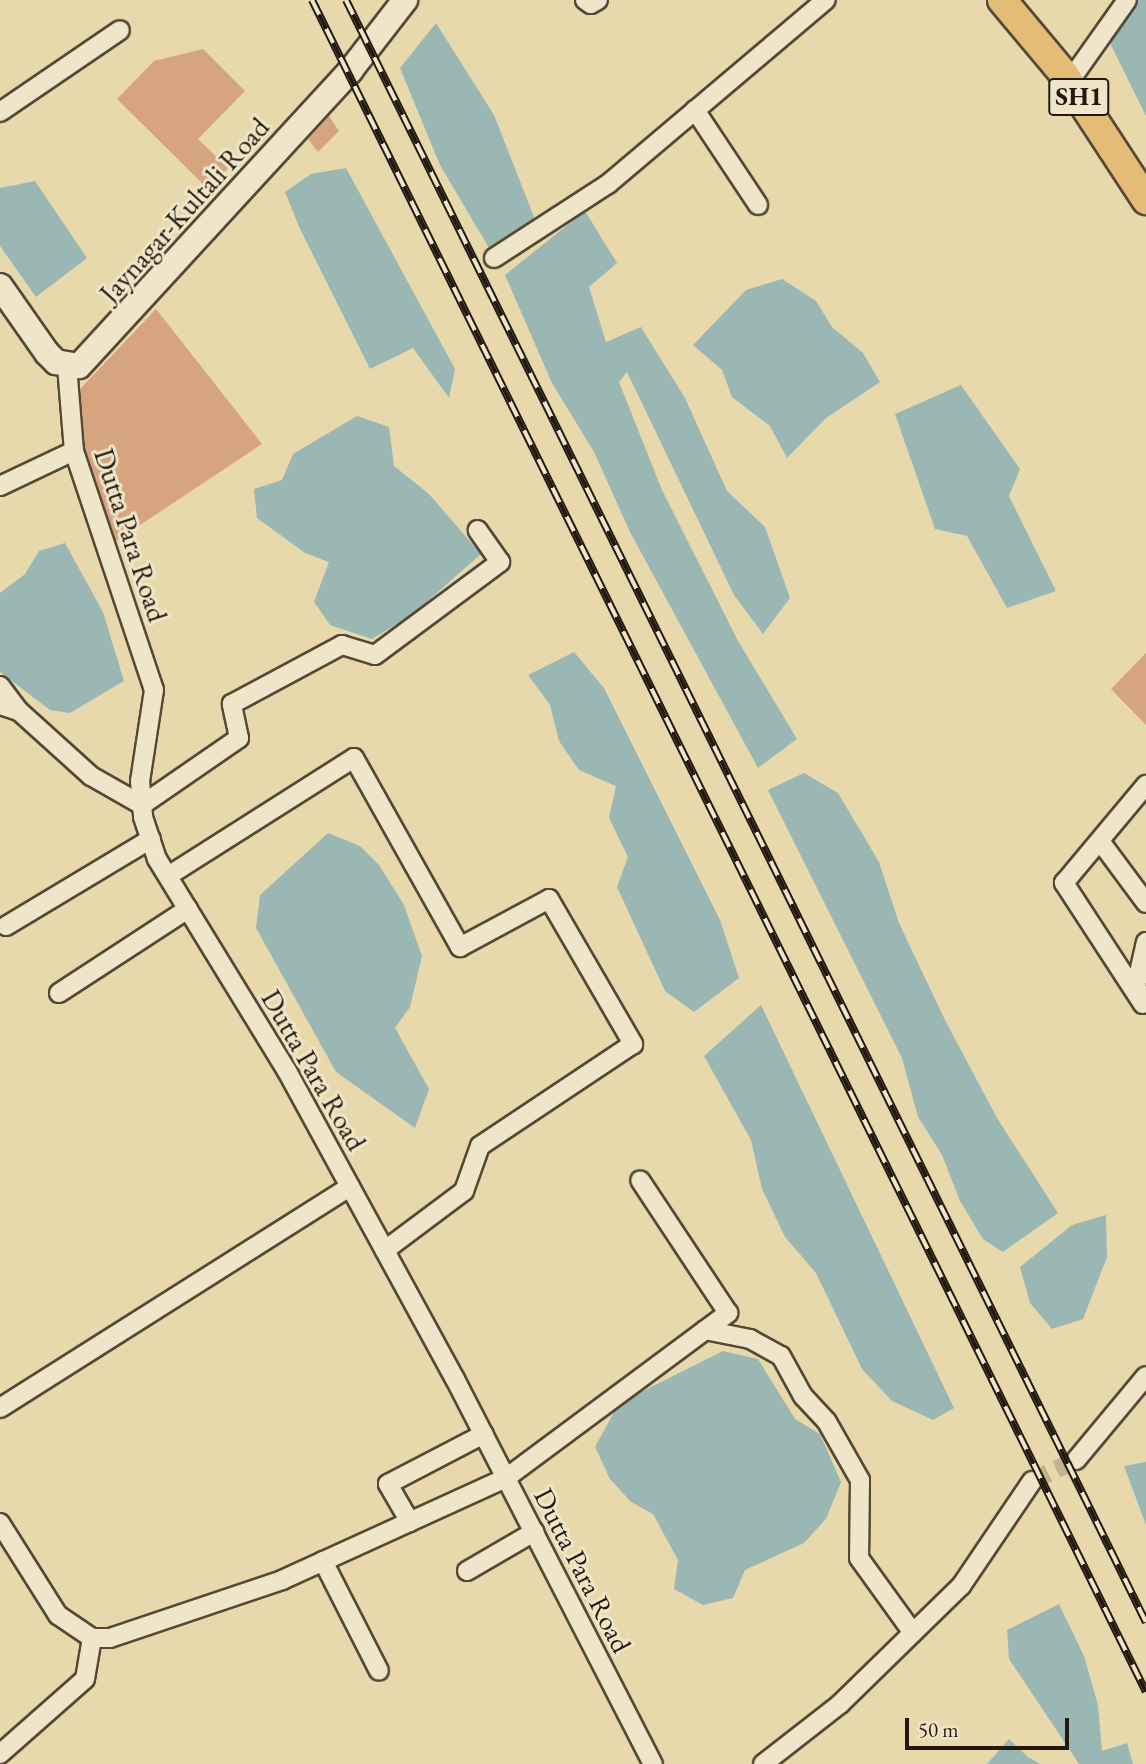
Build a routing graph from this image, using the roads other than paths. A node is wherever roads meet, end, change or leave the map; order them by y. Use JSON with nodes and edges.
{"nodes":[{"id":1,"x":405,"y":0,"type":"edge"},
{"id":2,"x":584,"y":0,"type":"edge"},
{"id":3,"x":598,"y":0,"type":"edge"},
{"id":4,"x":826,"y":0,"type":"edge"},
{"id":5,"x":1002,"y":0,"type":"edge"},
{"id":6,"x":1126,"y":0,"type":"edge"},
{"id":7,"x":120,"y":30,"type":"dead end"},
{"id":8,"x":1069,"y":82,"type":"junction"},
{"id":9,"x":695,"y":110,"type":"junction"},
{"id":10,"x":0,"y":112,"type":"edge"},
{"id":11,"x":1146,"y":200,"type":"edge"},
{"id":12,"x":758,"y":205,"type":"dead end"},
{"id":13,"x":494,"y":258,"type":"dead end"},
{"id":14,"x":0,"y":286,"type":"edge"},
{"id":15,"x":67,"y":366,"type":"junction"},
{"id":16,"x":74,"y":451,"type":"junction"},
{"id":17,"x":0,"y":486,"type":"edge"},
{"id":18,"x":478,"y":530,"type":"dead end"},
{"id":19,"x":0,"y":686,"type":"edge"},
{"id":20,"x":0,"y":705,"type":"edge"},
{"id":21,"x":19,"y":711,"type":"junction"},
{"id":22,"x":1146,"y":785,"type":"edge"},
{"id":23,"x":142,"y":805,"type":"junction"},
{"id":24,"x":150,"y":839,"type":"junction"},
{"id":25,"x":1100,"y":841,"type":"junction"},
{"id":26,"x":168,"y":876,"type":"junction"},
{"id":27,"x":1146,"y":903,"type":"edge"},
{"id":28,"x":188,"y":909,"type":"junction"},
{"id":29,"x":6,"y":926,"type":"dead end"},
{"id":30,"x":1146,"y":942,"type":"edge"},
{"id":31,"x":59,"y":993,"type":"dead end"},
{"id":32,"x":1145,"y":1006,"type":"edge"},
{"id":33,"x":640,"y":1180,"type":"dead end"},
{"id":34,"x":350,"y":1187,"type":"junction"},
{"id":35,"x":385,"y":1250,"type":"junction"},
{"id":36,"x":705,"y":1330,"type":"junction"},
{"id":37,"x":1146,"y":1376,"type":"edge"},
{"id":38,"x":0,"y":1408,"type":"edge"},
{"id":39,"x":484,"y":1434,"type":"junction"},
{"id":40,"x":1076,"y":1460,"type":"tunnel mouth"},
{"id":41,"x":506,"y":1478,"type":"junction"},
{"id":42,"x":1032,"y":1481,"type":"tunnel mouth"},
{"id":43,"x":410,"y":1522,"type":"junction"},
{"id":44,"x":0,"y":1523,"type":"edge"},
{"id":45,"x":534,"y":1532,"type":"junction"},
{"id":46,"x":323,"y":1562,"type":"junction"},
{"id":47,"x":467,"y":1571,"type":"dead end"},
{"id":48,"x":913,"y":1633,"type":"junction"},
{"id":49,"x":92,"y":1638,"type":"junction"},
{"id":50,"x":379,"y":1671,"type":"dead end"},
{"id":51,"x":0,"y":1754,"type":"edge"},
{"id":52,"x":653,"y":1764,"type":"edge"},
{"id":53,"x":763,"y":1764,"type":"edge"}],
"edges":[{"from":1,"to":15,"type":"main road","name":"Jaynagar-Kultali Road"},
{"from":2,"to":3,"type":"street"},
{"from":4,"to":9,"type":"street"},
{"from":5,"to":8,"type":"main road","number":"SH1"},
{"from":6,"to":8,"type":"street"},
{"from":7,"to":10,"type":"street"},
{"from":8,"to":11,"type":"main road","number":"SH1"},
{"from":9,"to":12,"type":"street"},
{"from":9,"to":13,"type":"street"},
{"from":14,"to":15,"type":"main road"},
{"from":15,"to":16,"type":"street","name":"Dutta Para Road"},
{"from":16,"to":17,"type":"street"},
{"from":16,"to":23,"type":"street","name":"Dutta Para Road"},
{"from":18,"to":23,"type":"street"},
{"from":19,"to":21,"type":"street"},
{"from":20,"to":21,"type":"street"},
{"from":21,"to":23,"type":"street"},
{"from":22,"to":25,"type":"street"},
{"from":23,"to":24,"type":"street","name":"Dutta Para Road"},
{"from":24,"to":26,"type":"street","name":"Dutta Para Road"},
{"from":24,"to":29,"type":"street"},
{"from":25,"to":27,"type":"street"},
{"from":25,"to":32,"type":"street"},
{"from":26,"to":28,"type":"street","name":"Dutta Para Road"},
{"from":26,"to":35,"type":"street"},
{"from":28,"to":31,"type":"street"},
{"from":28,"to":34,"type":"street","name":"Dutta Para Road"},
{"from":30,"to":32,"type":"street"},
{"from":33,"to":36,"type":"street"},
{"from":34,"to":35,"type":"street","name":"Dutta Para Road"},
{"from":34,"to":38,"type":"street"},
{"from":35,"to":39,"type":"street","name":"Dutta Para Road"},
{"from":36,"to":41,"type":"street"},
{"from":36,"to":48,"type":"street"},
{"from":37,"to":40,"type":"street"},
{"from":39,"to":41,"type":"street","name":"Dutta Para Road"},
{"from":39,"to":43,"type":"street"},
{"from":41,"to":43,"type":"street"},
{"from":41,"to":45,"type":"street","name":"Dutta Para Road"},
{"from":42,"to":48,"type":"street"},
{"from":43,"to":46,"type":"street"},
{"from":44,"to":49,"type":"street"},
{"from":45,"to":47,"type":"street"},
{"from":45,"to":52,"type":"street","name":"Dutta Para Road"},
{"from":46,"to":49,"type":"street"},
{"from":46,"to":50,"type":"street"},
{"from":48,"to":53,"type":"street"},
{"from":49,"to":51,"type":"street"}]}
